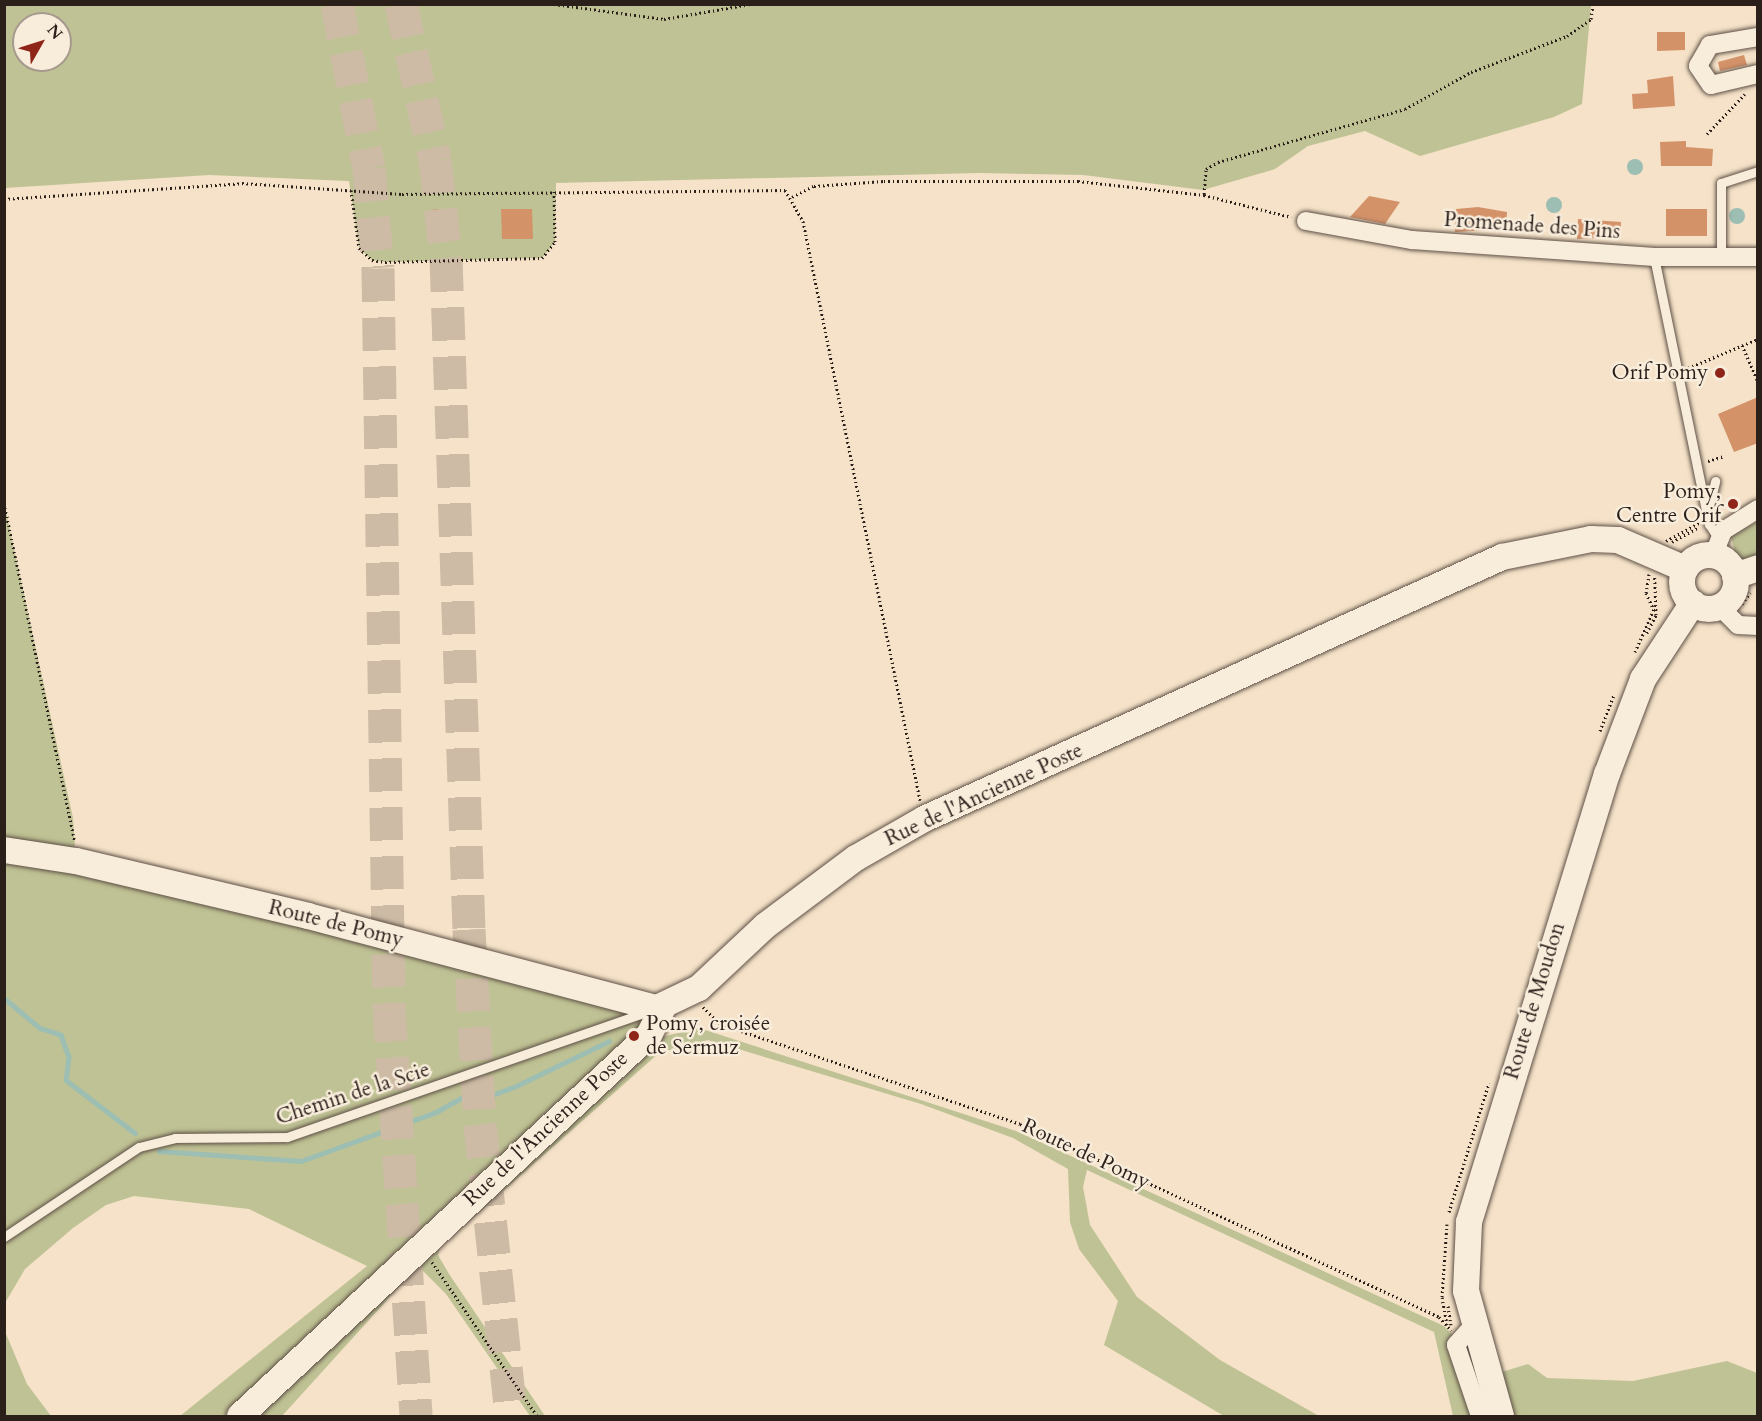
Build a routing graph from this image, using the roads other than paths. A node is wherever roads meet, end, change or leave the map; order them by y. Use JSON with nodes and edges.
{"nodes":[{"id":1,"x":1758,"y":37,"type":"edge"},
{"id":2,"x":1758,"y":74,"type":"edge"},
{"id":3,"x":1758,"y":171,"type":"edge"},
{"id":4,"x":1306,"y":221,"type":"road end"},
{"id":5,"x":1654,"y":257,"type":"junction"},
{"id":6,"x":1721,"y":257,"type":"junction"},
{"id":7,"x":1758,"y":257,"type":"edge"},
{"id":8,"x":1714,"y":482,"type":"road end"},
{"id":9,"x":1758,"y":509,"type":"edge"},
{"id":10,"x":1707,"y":518,"type":"junction"},
{"id":11,"x":1715,"y":547,"type":"junction"},
{"id":12,"x":1685,"y":569,"type":"junction"},
{"id":13,"x":1746,"y":572,"type":"edge"},
{"id":14,"x":1693,"y":603,"type":"junction"},
{"id":15,"x":1730,"y":608,"type":"junction"},
{"id":16,"x":1758,"y":626,"type":"edge"},
{"id":17,"x":4,"y":850,"type":"edge"},
{"id":18,"x":661,"y":1007,"type":"junction"},
{"id":19,"x":4,"y":1237,"type":"edge"},
{"id":20,"x":1472,"y":1328,"type":"junction"},
{"id":21,"x":240,"y":1416,"type":"edge"},
{"id":22,"x":1480,"y":1416,"type":"edge"},
{"id":23,"x":1501,"y":1416,"type":"edge"}],
"edges":[{"from":1,"to":2,"type":"street"},
{"from":3,"to":6,"type":"lane"},
{"from":4,"to":5,"type":"street","name":"Promenade des Pins"},
{"from":5,"to":6,"type":"street","name":"Promenade des Pins"},
{"from":5,"to":10,"type":"lane"},
{"from":6,"to":7,"type":"street","name":"Promenade des Pins"},
{"from":8,"to":10,"type":"lane"},
{"from":9,"to":11,"type":"street"},
{"from":10,"to":11,"type":"lane"},
{"from":11,"to":12,"type":"street"},
{"from":11,"to":13,"type":"street"},
{"from":12,"to":14,"type":"street"},
{"from":12,"to":18,"type":"street","name":"Rue de l'Ancienne Poste"},
{"from":13,"to":15,"type":"street"},
{"from":14,"to":15,"type":"street"},
{"from":14,"to":20,"type":"street","name":"Route de Moudon"},
{"from":15,"to":16,"type":"street"},
{"from":17,"to":18,"type":"street","name":"Route de Pomy"},
{"from":18,"to":19,"type":"lane","name":"Chemin de la Scie"},
{"from":18,"to":21,"type":"street","name":"Rue de l'Ancienne Poste"},
{"from":20,"to":22,"type":"street"},
{"from":20,"to":23,"type":"street","name":"Route de Moudon"}]}
